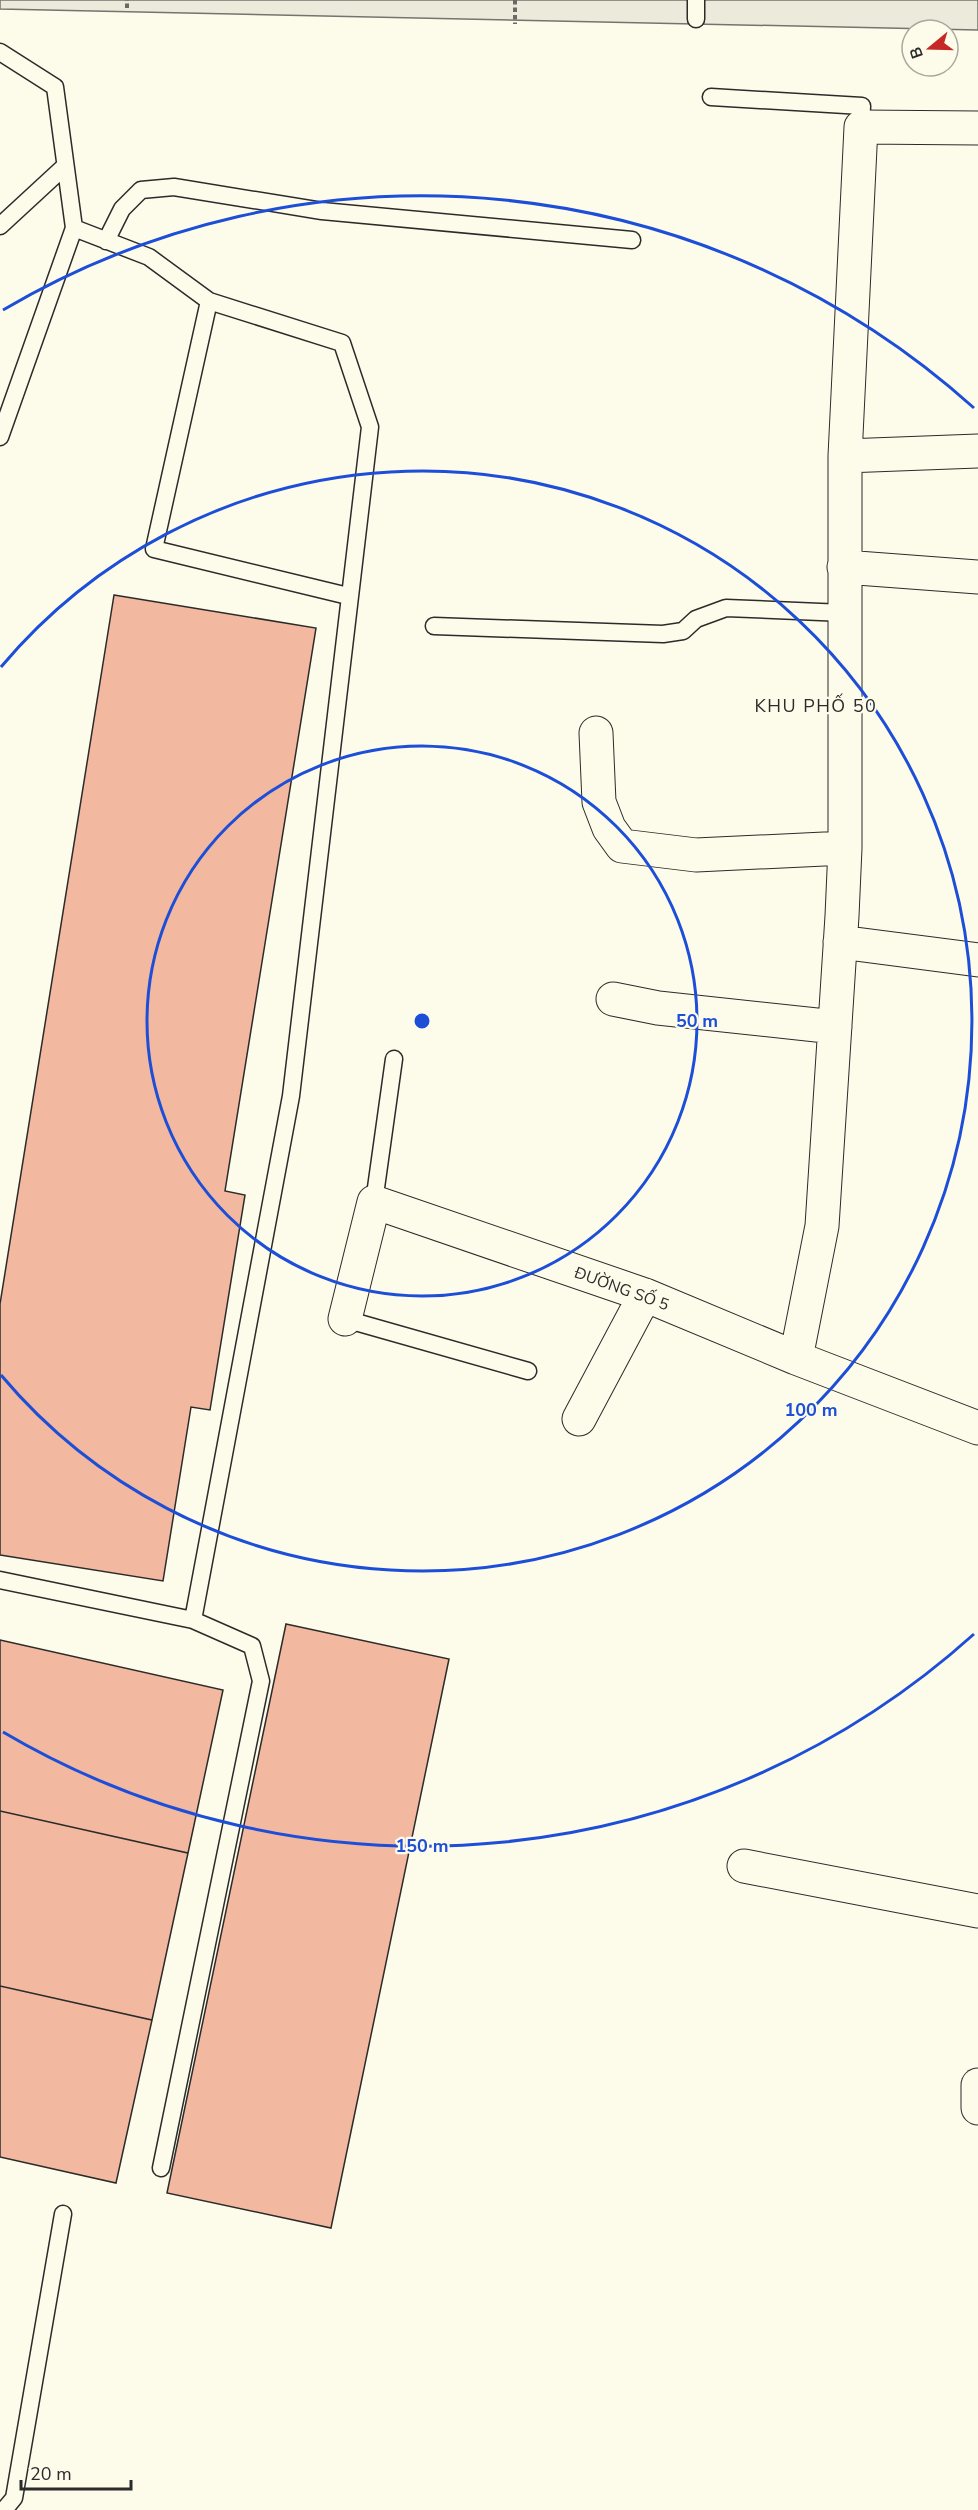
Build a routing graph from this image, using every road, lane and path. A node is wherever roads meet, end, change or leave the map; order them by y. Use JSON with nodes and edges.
{"nodes":[{"id":1,"x":127,"y":0,"type":"edge"},
{"id":2,"x":514,"y":0,"type":"edge"},
{"id":3,"x":696,"y":0,"type":"edge"},
{"id":4,"x":127,"y":8,"type":"dead end"},
{"id":5,"x":696,"y":19,"type":"dead end"},
{"id":6,"x":514,"y":24,"type":"dead end"},
{"id":7,"x":0,"y":52,"type":"edge"},
{"id":8,"x":711,"y":97,"type":"dead end"},
{"id":9,"x":861,"y":127,"type":"junction"},
{"id":10,"x":978,"y":128,"type":"edge"},
{"id":11,"x":65,"y":166,"type":"junction"},
{"id":12,"x":0,"y":226,"type":"edge"},
{"id":13,"x":74,"y":228,"type":"junction"},
{"id":14,"x":632,"y":240,"type":"dead end"},
{"id":15,"x":106,"y":241,"type":"junction"},
{"id":16,"x":209,"y":301,"type":"junction"},
{"id":17,"x":0,"y":437,"type":"edge"},
{"id":18,"x":978,"y":451,"type":"edge"},
{"id":19,"x":845,"y":456,"type":"junction"},
{"id":20,"x":844,"y":567,"type":"junction"},
{"id":21,"x":978,"y":577,"type":"edge"},
{"id":22,"x":348,"y":596,"type":"junction"},
{"id":23,"x":844,"y":613,"type":"junction"},
{"id":24,"x":434,"y":626,"type":"dead end"},
{"id":25,"x":596,"y":733,"type":"dead end"},
{"id":26,"x":845,"y":848,"type":"junction"},
{"id":27,"x":840,"y":942,"type":"junction"},
{"id":28,"x":978,"y":960,"type":"edge"},
{"id":29,"x":613,"y":999,"type":"dead end"},
{"id":30,"x":835,"y":1027,"type":"junction"},
{"id":31,"x":394,"y":1059,"type":"dead end"},
{"id":32,"x":374,"y":1202,"type":"junction"},
{"id":33,"x":645,"y":1295,"type":"junction"},
{"id":34,"x":345,"y":1319,"type":"joint"},
{"id":35,"x":796,"y":1358,"type":"junction"},
{"id":36,"x":528,"y":1371,"type":"dead end"},
{"id":37,"x":579,"y":1419,"type":"dead end"},
{"id":38,"x":978,"y":1428,"type":"edge"},
{"id":39,"x":0,"y":1580,"type":"edge"},
{"id":40,"x":193,"y":1620,"type":"junction"},
{"id":41,"x":744,"y":1866,"type":"dead end"},
{"id":42,"x":978,"y":1911,"type":"edge"},
{"id":43,"x":978,"y":2085,"type":"edge"},
{"id":44,"x":978,"y":2108,"type":"edge"},
{"id":45,"x":161,"y":2168,"type":"dead end"},
{"id":46,"x":63,"y":2214,"type":"dead end"},
{"id":47,"x":4,"y":2510,"type":"edge"}],
"edges":[{"from":1,"to":4,"type":"path"},
{"from":2,"to":6,"type":"path"},
{"from":3,"to":5,"type":"lane"},
{"from":7,"to":11,"type":"lane"},
{"from":8,"to":9,"type":"lane"},
{"from":9,"to":10,"type":"street"},
{"from":9,"to":19,"type":"street"},
{"from":11,"to":12,"type":"lane"},
{"from":11,"to":13,"type":"lane"},
{"from":13,"to":15,"type":"lane"},
{"from":13,"to":17,"type":"lane"},
{"from":14,"to":15,"type":"lane"},
{"from":15,"to":16,"type":"lane"},
{"from":16,"to":22,"type":"lane"},
{"from":16,"to":22,"type":"lane"},
{"from":18,"to":19,"type":"street"},
{"from":19,"to":20,"type":"street"},
{"from":20,"to":21,"type":"street"},
{"from":20,"to":23,"type":"street"},
{"from":22,"to":40,"type":"lane"},
{"from":23,"to":24,"type":"lane"},
{"from":23,"to":26,"type":"street"},
{"from":25,"to":26,"type":"street"},
{"from":26,"to":27,"type":"street"},
{"from":27,"to":28,"type":"street"},
{"from":27,"to":30,"type":"street"},
{"from":29,"to":30,"type":"street"},
{"from":30,"to":35,"type":"street"},
{"from":31,"to":32,"type":"lane"},
{"from":32,"to":33,"type":"street","name":"ĐƯỜNG SỐ 5"},
{"from":32,"to":34,"type":"street"},
{"from":33,"to":35,"type":"street","name":"ĐƯỜNG SỐ 5"},
{"from":33,"to":37,"type":"street"},
{"from":34,"to":36,"type":"lane"},
{"from":35,"to":38,"type":"street","name":"ĐƯỜNG SỐ 5"},
{"from":39,"to":40,"type":"lane"},
{"from":40,"to":45,"type":"lane"},
{"from":41,"to":42,"type":"street"},
{"from":43,"to":44,"type":"street"},
{"from":46,"to":47,"type":"lane"}]}
